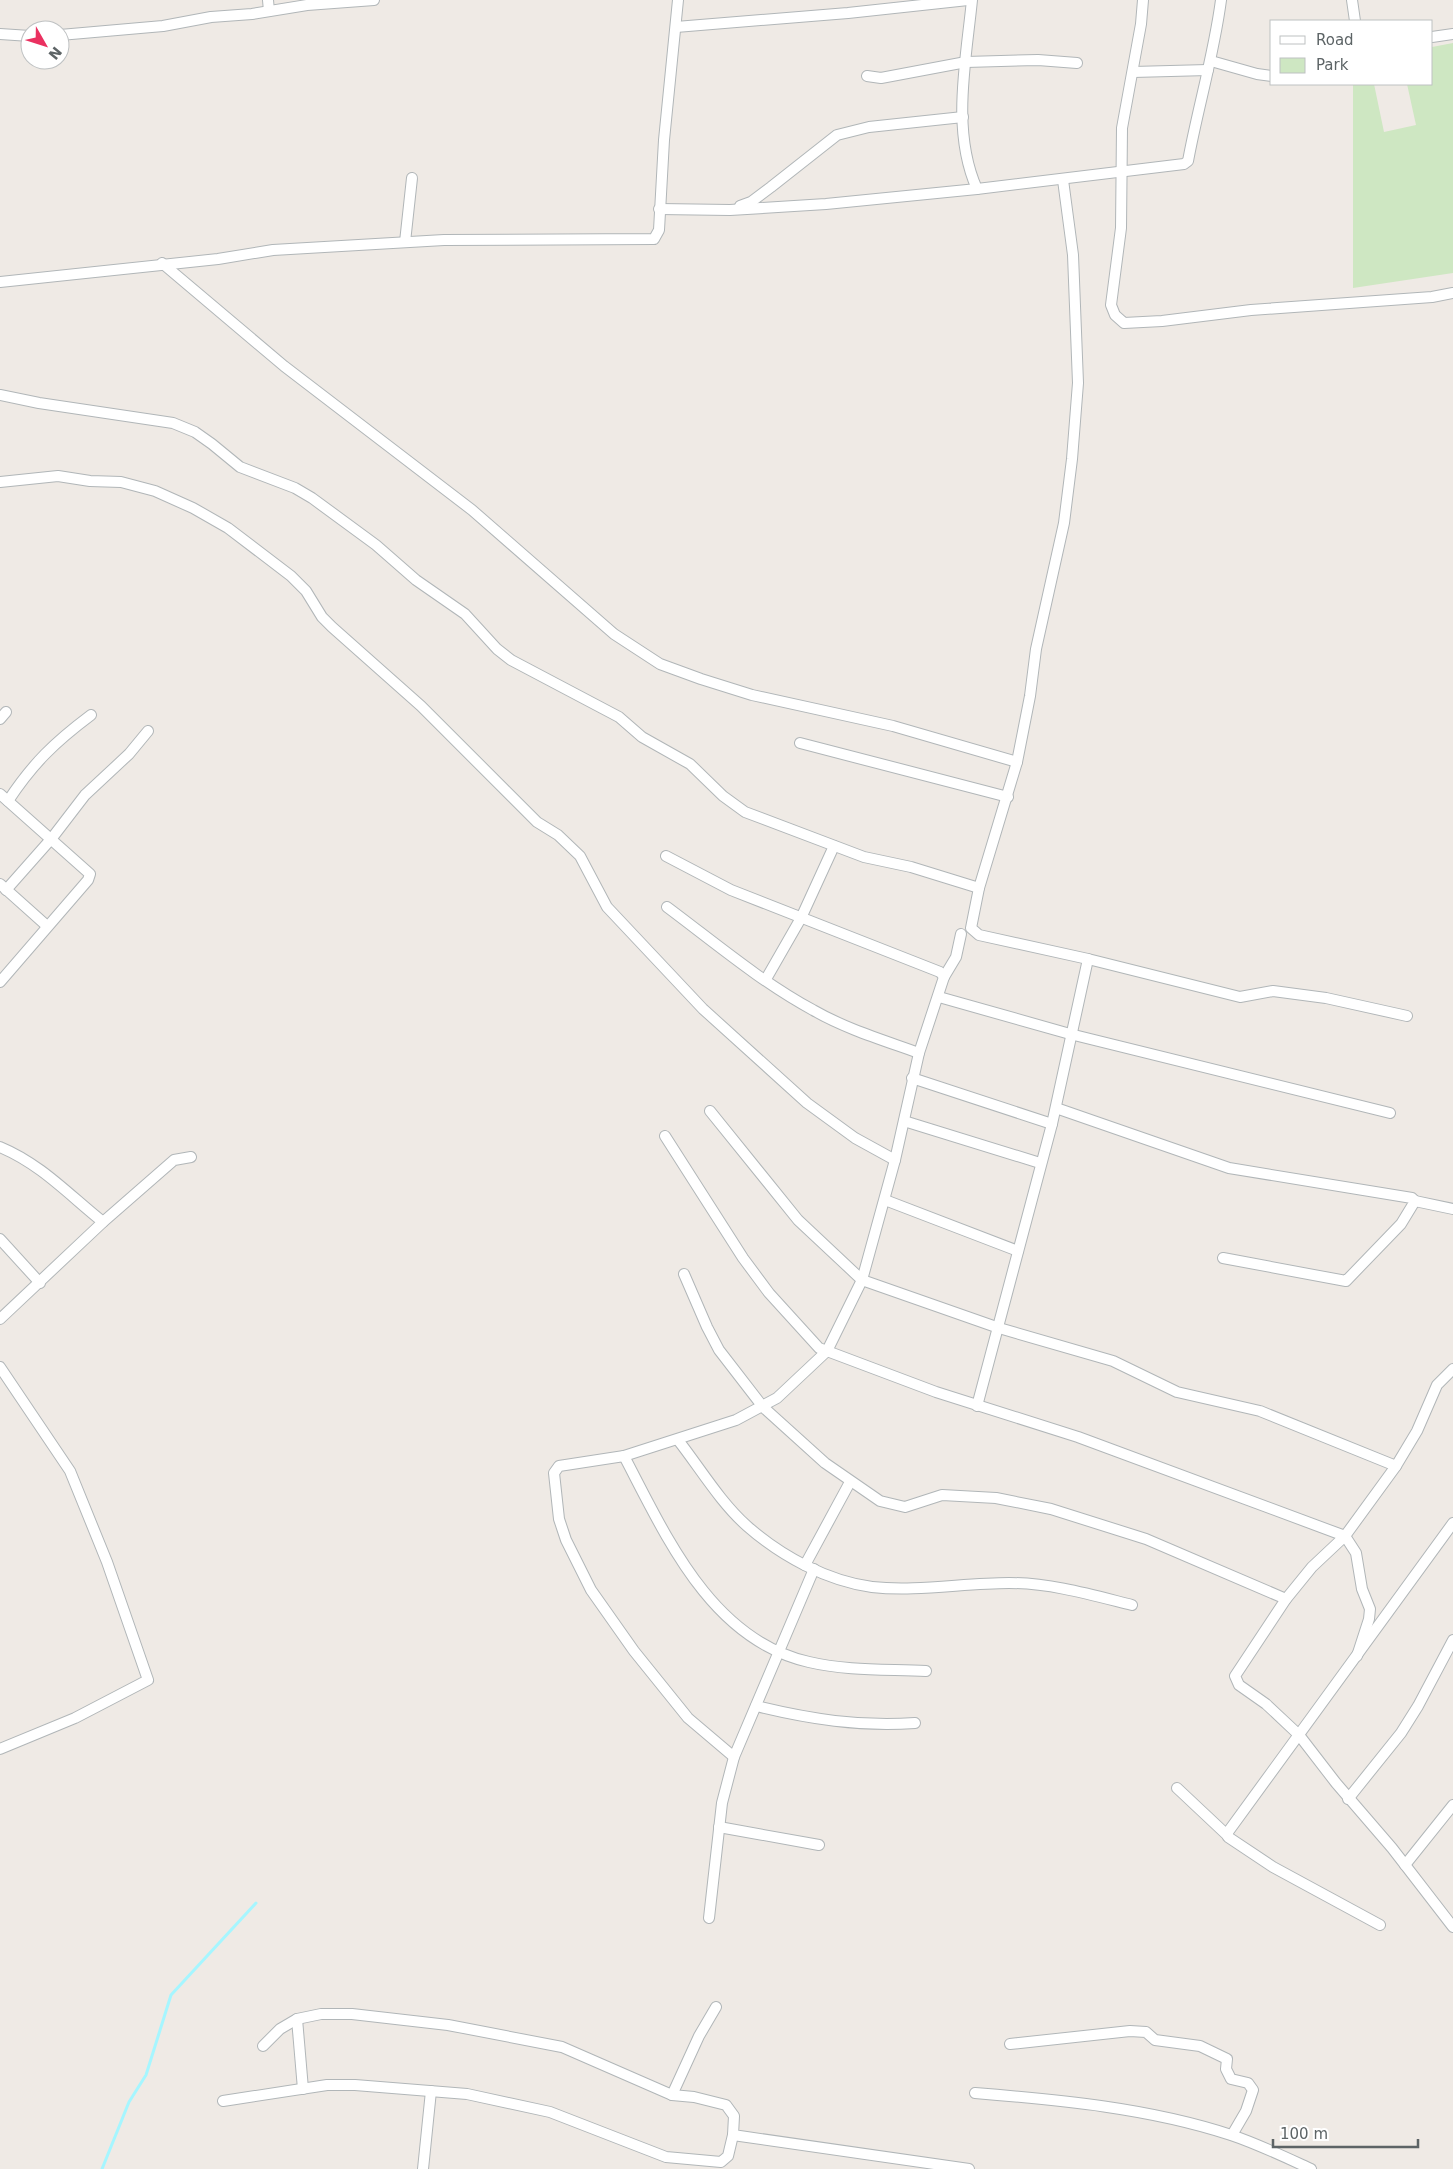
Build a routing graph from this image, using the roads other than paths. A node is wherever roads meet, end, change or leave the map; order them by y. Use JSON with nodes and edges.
{"nodes":[{"id":1,"x":268,"y":0,"type":"edge"},
{"id":2,"x":374,"y":0,"type":"edge"},
{"id":3,"x":678,"y":0,"type":"edge"},
{"id":4,"x":968,"y":0,"type":"edge"},
{"id":5,"x":972,"y":0,"type":"edge"},
{"id":6,"x":1143,"y":0,"type":"edge"},
{"id":7,"x":1220,"y":0,"type":"edge"},
{"id":8,"x":1352,"y":0,"type":"edge"},
{"id":9,"x":269,"y":11,"type":"junction"},
{"id":10,"x":1355,"y":20,"type":"edge"},
{"id":11,"x":676,"y":27,"type":"junction"},
{"id":12,"x":0,"y":34,"type":"edge"},
{"id":13,"x":70,"y":34,"type":"edge"},
{"id":14,"x":1453,"y":34,"type":"edge"},
{"id":15,"x":20,"y":35,"type":"edge"},
{"id":16,"x":1433,"y":37,"type":"edge"},
{"id":17,"x":966,"y":62,"type":"junction"},
{"id":18,"x":1078,"y":63,"type":"dead end"},
{"id":19,"x":1209,"y":65,"type":"junction"},
{"id":20,"x":1133,"y":72,"type":"junction"},
{"id":21,"x":868,"y":76,"type":"dead end"},
{"id":22,"x":1270,"y":76,"type":"edge"},
{"id":23,"x":963,"y":117,"type":"junction"},
{"id":24,"x":1122,"y":172,"type":"junction"},
{"id":25,"x":412,"y":178,"type":"dead end"},
{"id":26,"x":1062,"y":180,"type":"junction"},
{"id":27,"x":977,"y":189,"type":"junction"},
{"id":28,"x":659,"y":209,"type":"junction"},
{"id":29,"x":730,"y":210,"type":"junction"},
{"id":30,"x":405,"y":242,"type":"junction"},
{"id":31,"x":162,"y":263,"type":"junction"},
{"id":32,"x":0,"y":282,"type":"edge"},
{"id":33,"x":1453,"y":292,"type":"edge"},
{"id":34,"x":0,"y":395,"type":"edge"},
{"id":35,"x":0,"y":482,"type":"edge"},
{"id":36,"x":91,"y":715,"type":"dead end"},
{"id":37,"x":148,"y":731,"type":"dead end"},
{"id":38,"x":800,"y":743,"type":"dead end"},
{"id":39,"x":1017,"y":762,"type":"junction"},
{"id":40,"x":0,"y":794,"type":"edge"},
{"id":41,"x":1008,"y":797,"type":"junction"},
{"id":42,"x":8,"y":801,"type":"junction"},
{"id":43,"x":52,"y":838,"type":"junction"},
{"id":44,"x":834,"y":846,"type":"junction"},
{"id":45,"x":666,"y":856,"type":"dead end"},
{"id":46,"x":3,"y":887,"type":"edge"},
{"id":47,"x":979,"y":888,"type":"junction"},
{"id":48,"x":667,"y":907,"type":"dead end"},
{"id":49,"x":802,"y":918,"type":"junction"},
{"id":50,"x":47,"y":926,"type":"junction"},
{"id":51,"x":961,"y":934,"type":"dead end"},
{"id":52,"x":1088,"y":959,"type":"junction"},
{"id":53,"x":2,"y":974,"type":"edge"},
{"id":54,"x":944,"y":977,"type":"junction"},
{"id":55,"x":766,"y":979,"type":"junction"},
{"id":56,"x":939,"y":997,"type":"junction"},
{"id":57,"x":1407,"y":1016,"type":"dead end"},
{"id":58,"x":1070,"y":1034,"type":"junction"},
{"id":59,"x":918,"y":1053,"type":"junction"},
{"id":60,"x":912,"y":1078,"type":"junction"},
{"id":61,"x":1056,"y":1108,"type":"junction"},
{"id":62,"x":710,"y":1111,"type":"dead end"},
{"id":63,"x":1390,"y":1113,"type":"dead end"},
{"id":64,"x":904,"y":1121,"type":"junction"},
{"id":65,"x":1052,"y":1124,"type":"junction"},
{"id":66,"x":665,"y":1136,"type":"dead end"},
{"id":67,"x":0,"y":1147,"type":"edge"},
{"id":68,"x":191,"y":1157,"type":"dead end"},
{"id":69,"x":895,"y":1160,"type":"junction"},
{"id":70,"x":1040,"y":1163,"type":"junction"},
{"id":71,"x":885,"y":1200,"type":"junction"},
{"id":72,"x":1415,"y":1201,"type":"junction"},
{"id":73,"x":1453,"y":1209,"type":"edge"},
{"id":74,"x":103,"y":1222,"type":"junction"},
{"id":75,"x":0,"y":1240,"type":"edge"},
{"id":76,"x":1018,"y":1251,"type":"junction"},
{"id":77,"x":1223,"y":1258,"type":"dead end"},
{"id":78,"x":684,"y":1274,"type":"dead end"},
{"id":79,"x":862,"y":1280,"type":"junction"},
{"id":80,"x":40,"y":1283,"type":"junction"},
{"id":81,"x":0,"y":1319,"type":"edge"},
{"id":82,"x":999,"y":1328,"type":"junction"},
{"id":83,"x":827,"y":1351,"type":"junction"},
{"id":84,"x":0,"y":1366,"type":"edge"},
{"id":85,"x":1453,"y":1369,"type":"edge"},
{"id":86,"x":977,"y":1406,"type":"junction"},
{"id":87,"x":763,"y":1407,"type":"junction"},
{"id":88,"x":678,"y":1440,"type":"junction"},
{"id":89,"x":624,"y":1456,"type":"junction"},
{"id":90,"x":1396,"y":1466,"type":"junction"},
{"id":91,"x":850,"y":1482,"type":"junction"},
{"id":92,"x":1453,"y":1523,"type":"edge"},
{"id":93,"x":1345,"y":1536,"type":"junction"},
{"id":94,"x":810,"y":1567,"type":"junction"},
{"id":95,"x":1286,"y":1599,"type":"junction"},
{"id":96,"x":1132,"y":1605,"type":"dead end"},
{"id":97,"x":1453,"y":1640,"type":"edge"},
{"id":98,"x":781,"y":1652,"type":"junction"},
{"id":99,"x":1357,"y":1656,"type":"junction"},
{"id":100,"x":926,"y":1671,"type":"dead end"},
{"id":101,"x":756,"y":1706,"type":"junction"},
{"id":102,"x":916,"y":1723,"type":"dead end"},
{"id":103,"x":1299,"y":1735,"type":"junction"},
{"id":104,"x":0,"y":1749,"type":"edge"},
{"id":105,"x":734,"y":1757,"type":"junction"},
{"id":106,"x":1177,"y":1788,"type":"dead end"},
{"id":107,"x":1348,"y":1799,"type":"junction"},
{"id":108,"x":1453,"y":1805,"type":"edge"},
{"id":109,"x":719,"y":1827,"type":"junction"},
{"id":110,"x":1227,"y":1834,"type":"junction"},
{"id":111,"x":819,"y":1845,"type":"dead end"},
{"id":112,"x":1405,"y":1865,"type":"junction"},
{"id":113,"x":709,"y":1918,"type":"dead end"},
{"id":114,"x":1452,"y":1923,"type":"edge"},
{"id":115,"x":1380,"y":1925,"type":"dead end"},
{"id":116,"x":716,"y":2006,"type":"dead end"},
{"id":117,"x":297,"y":2019,"type":"junction"},
{"id":118,"x":1010,"y":2044,"type":"dead end"},
{"id":119,"x":262,"y":2046,"type":"dead end"},
{"id":120,"x":303,"y":2089,"type":"junction"},
{"id":121,"x":431,"y":2091,"type":"junction"},
{"id":122,"x":975,"y":2093,"type":"dead end"},
{"id":123,"x":672,"y":2095,"type":"junction"},
{"id":124,"x":223,"y":2101,"type":"dead end"},
{"id":125,"x":732,"y":2135,"type":"junction"},
{"id":126,"x":1232,"y":2135,"type":"junction"},
{"id":127,"x":723,"y":2165,"type":"edge"},
{"id":128,"x":423,"y":2169,"type":"edge"},
{"id":129,"x":969,"y":2169,"type":"edge"},
{"id":130,"x":1312,"y":2169,"type":"edge"}],
"edges":[{"from":1,"to":9,"type":"street"},
{"from":2,"to":9,"type":"street"},
{"from":3,"to":11,"type":"street"},
{"from":4,"to":11,"type":"street"},
{"from":5,"to":17,"type":"street"},
{"from":6,"to":20,"type":"street"},
{"from":7,"to":19,"type":"street"},
{"from":8,"to":10,"type":"street"},
{"from":9,"to":13,"type":"street"},
{"from":11,"to":28,"type":"street"},
{"from":12,"to":15,"type":"street"},
{"from":14,"to":16,"type":"street"},
{"from":17,"to":18,"type":"street"},
{"from":17,"to":21,"type":"street"},
{"from":17,"to":23,"type":"street"},
{"from":19,"to":20,"type":"street"},
{"from":19,"to":22,"type":"street"},
{"from":19,"to":24,"type":"street"},
{"from":20,"to":24,"type":"street"},
{"from":23,"to":27,"type":"street"},
{"from":23,"to":29,"type":"street"},
{"from":24,"to":26,"type":"street"},
{"from":24,"to":33,"type":"street"},
{"from":25,"to":30,"type":"street"},
{"from":26,"to":27,"type":"street"},
{"from":26,"to":39,"type":"street"},
{"from":27,"to":29,"type":"street"},
{"from":28,"to":29,"type":"street"},
{"from":28,"to":30,"type":"street"},
{"from":30,"to":31,"type":"street"},
{"from":31,"to":32,"type":"street"},
{"from":31,"to":39,"type":"street"},
{"from":34,"to":44,"type":"street"},
{"from":35,"to":69,"type":"street"},
{"from":36,"to":42,"type":"street"},
{"from":37,"to":43,"type":"street"},
{"from":38,"to":41,"type":"street"},
{"from":39,"to":41,"type":"street"},
{"from":40,"to":42,"type":"street"},
{"from":41,"to":47,"type":"street"},
{"from":42,"to":43,"type":"street"},
{"from":43,"to":46,"type":"street"},
{"from":43,"to":50,"type":"street"},
{"from":44,"to":47,"type":"street"},
{"from":44,"to":49,"type":"street"},
{"from":45,"to":49,"type":"street"},
{"from":46,"to":50,"type":"street"},
{"from":47,"to":52,"type":"street"},
{"from":48,"to":55,"type":"street"},
{"from":49,"to":54,"type":"street"},
{"from":49,"to":55,"type":"street"},
{"from":50,"to":53,"type":"street"},
{"from":51,"to":54,"type":"street"},
{"from":52,"to":57,"type":"street"},
{"from":52,"to":58,"type":"street"},
{"from":54,"to":56,"type":"street"},
{"from":55,"to":59,"type":"street"},
{"from":56,"to":58,"type":"street"},
{"from":56,"to":59,"type":"street"},
{"from":58,"to":61,"type":"street"},
{"from":58,"to":63,"type":"street"},
{"from":59,"to":60,"type":"street"},
{"from":60,"to":64,"type":"street"},
{"from":60,"to":65,"type":"street"},
{"from":61,"to":65,"type":"street"},
{"from":61,"to":72,"type":"street"},
{"from":62,"to":79,"type":"street"},
{"from":64,"to":69,"type":"street"},
{"from":64,"to":70,"type":"street"},
{"from":65,"to":70,"type":"street"},
{"from":66,"to":83,"type":"street"},
{"from":67,"to":74,"type":"street"},
{"from":68,"to":74,"type":"street"},
{"from":69,"to":71,"type":"street"},
{"from":70,"to":76,"type":"street"},
{"from":71,"to":76,"type":"street"},
{"from":71,"to":79,"type":"street"},
{"from":72,"to":73,"type":"street"},
{"from":72,"to":77,"type":"street"},
{"from":74,"to":80,"type":"street"},
{"from":75,"to":80,"type":"street"},
{"from":76,"to":82,"type":"street"},
{"from":78,"to":87,"type":"street"},
{"from":79,"to":82,"type":"street"},
{"from":79,"to":83,"type":"street"},
{"from":80,"to":81,"type":"street"},
{"from":82,"to":86,"type":"street"},
{"from":82,"to":90,"type":"street"},
{"from":83,"to":86,"type":"street"},
{"from":83,"to":87,"type":"street"},
{"from":84,"to":104,"type":"street"},
{"from":85,"to":90,"type":"street"},
{"from":86,"to":93,"type":"street"},
{"from":87,"to":88,"type":"street"},
{"from":87,"to":91,"type":"street"},
{"from":88,"to":89,"type":"street"},
{"from":88,"to":94,"type":"street"},
{"from":89,"to":98,"type":"street"},
{"from":89,"to":105,"type":"street"},
{"from":90,"to":93,"type":"street"},
{"from":91,"to":94,"type":"street"},
{"from":91,"to":95,"type":"street"},
{"from":92,"to":99,"type":"street"},
{"from":93,"to":95,"type":"street"},
{"from":93,"to":99,"type":"street"},
{"from":94,"to":96,"type":"street"},
{"from":94,"to":98,"type":"street"},
{"from":95,"to":103,"type":"street"},
{"from":97,"to":107,"type":"street"},
{"from":98,"to":100,"type":"street"},
{"from":98,"to":101,"type":"street"},
{"from":99,"to":103,"type":"street"},
{"from":101,"to":102,"type":"street"},
{"from":101,"to":105,"type":"street"},
{"from":103,"to":107,"type":"street"},
{"from":103,"to":110,"type":"street"},
{"from":105,"to":109,"type":"street"},
{"from":106,"to":110,"type":"street"},
{"from":107,"to":112,"type":"street"},
{"from":108,"to":112,"type":"street"},
{"from":109,"to":111,"type":"street"},
{"from":109,"to":113,"type":"street"},
{"from":110,"to":115,"type":"street"},
{"from":112,"to":114,"type":"street"},
{"from":116,"to":123,"type":"street"},
{"from":117,"to":119,"type":"street"},
{"from":117,"to":120,"type":"street"},
{"from":117,"to":123,"type":"street"},
{"from":118,"to":126,"type":"street"},
{"from":120,"to":121,"type":"street"},
{"from":120,"to":124,"type":"street"},
{"from":121,"to":127,"type":"street"},
{"from":121,"to":128,"type":"street"},
{"from":122,"to":126,"type":"street"},
{"from":123,"to":125,"type":"street"},
{"from":125,"to":127,"type":"street"},
{"from":125,"to":129,"type":"street"},
{"from":126,"to":130,"type":"street"}]}
